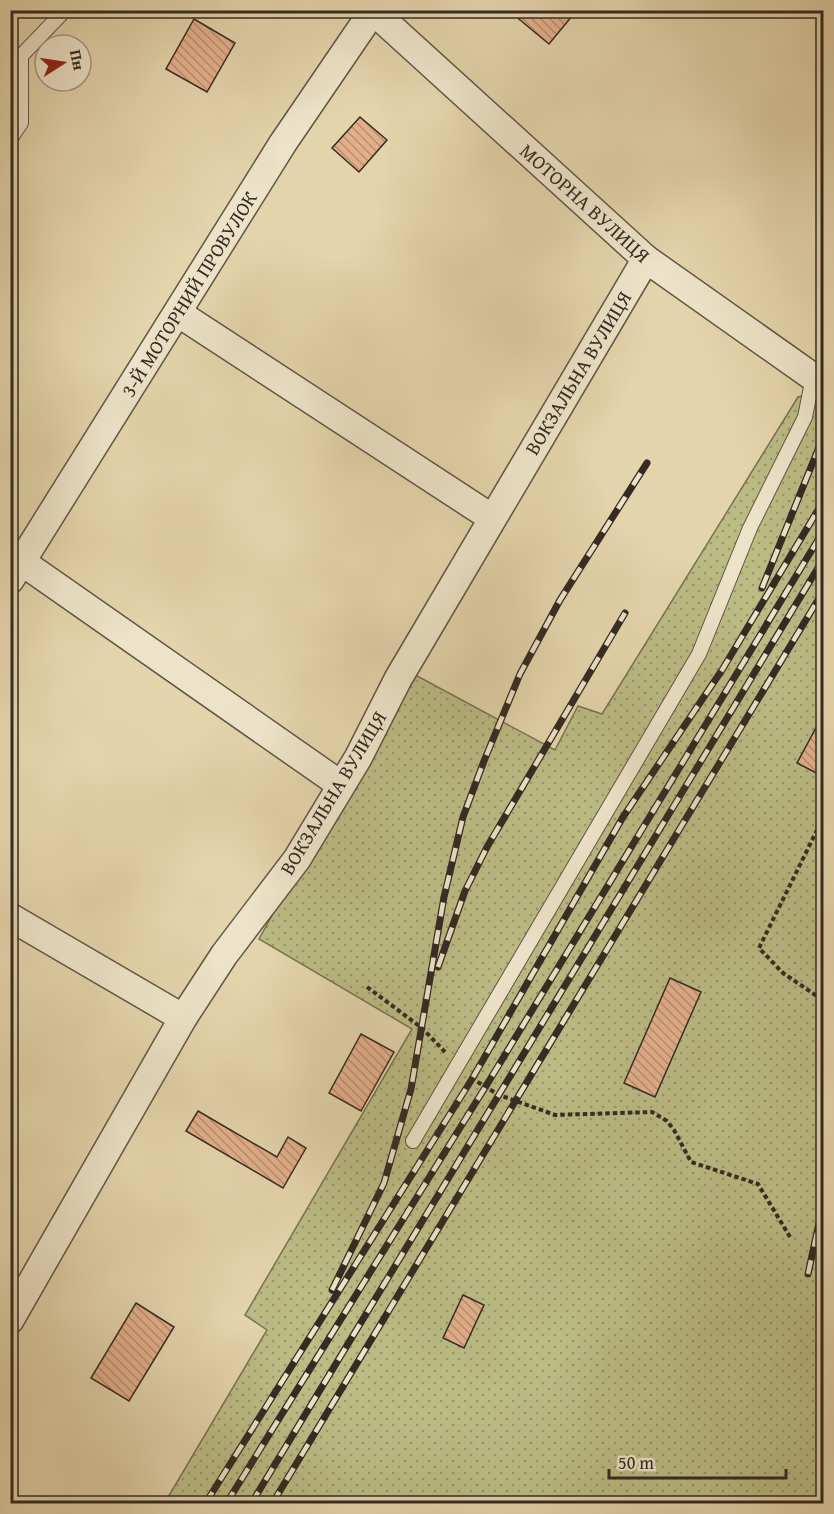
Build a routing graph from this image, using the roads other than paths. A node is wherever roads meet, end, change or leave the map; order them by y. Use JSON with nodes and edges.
{"nodes":[{"id":1,"x":66,"y":10,"type":"edge"},
{"id":2,"x":373,"y":11,"type":"edge"},
{"id":3,"x":10,"y":139,"type":"edge"},
{"id":4,"x":646,"y":259,"type":"junction"},
{"id":5,"x":178,"y":313,"type":"junction"},
{"id":6,"x":813,"y":377,"type":"joint"},
{"id":7,"x":492,"y":518,"type":"junction"},
{"id":8,"x":16,"y":571,"type":"edge"},
{"id":9,"x":341,"y":785,"type":"junction"},
{"id":10,"x":10,"y":917,"type":"edge"},
{"id":11,"x":183,"y":1018,"type":"junction"},
{"id":12,"x":413,"y":1141,"type":"dead end"},
{"id":13,"x":10,"y":1320,"type":"edge"}],
"edges":[{"from":1,"to":3,"type":"lane"},
{"from":2,"to":4,"type":"street","name":"МОТОРНА ВУЛИЦЯ"},
{"from":2,"to":5,"type":"street","name":"3-Й МОТОРНИЙ ПРОВУЛОК"},
{"from":4,"to":6,"type":"street","name":"МОТОРНА ВУЛИЦЯ"},
{"from":4,"to":7,"type":"street","name":"ВОКЗАЛЬНА ВУЛИЦЯ"},
{"from":5,"to":7,"type":"street"},
{"from":5,"to":8,"type":"street","name":"3-Й МОТОРНИЙ ПРОВУЛОК"},
{"from":6,"to":12,"type":"lane"},
{"from":7,"to":9,"type":"street","name":"ВОКЗАЛЬНА ВУЛИЦЯ"},
{"from":8,"to":9,"type":"street"},
{"from":9,"to":11,"type":"street","name":"ВОКЗАЛЬНА ВУЛИЦЯ"},
{"from":10,"to":11,"type":"street"},
{"from":11,"to":13,"type":"street","name":"ВОКЗАЛЬНА ВУЛИЦЯ"}]}
